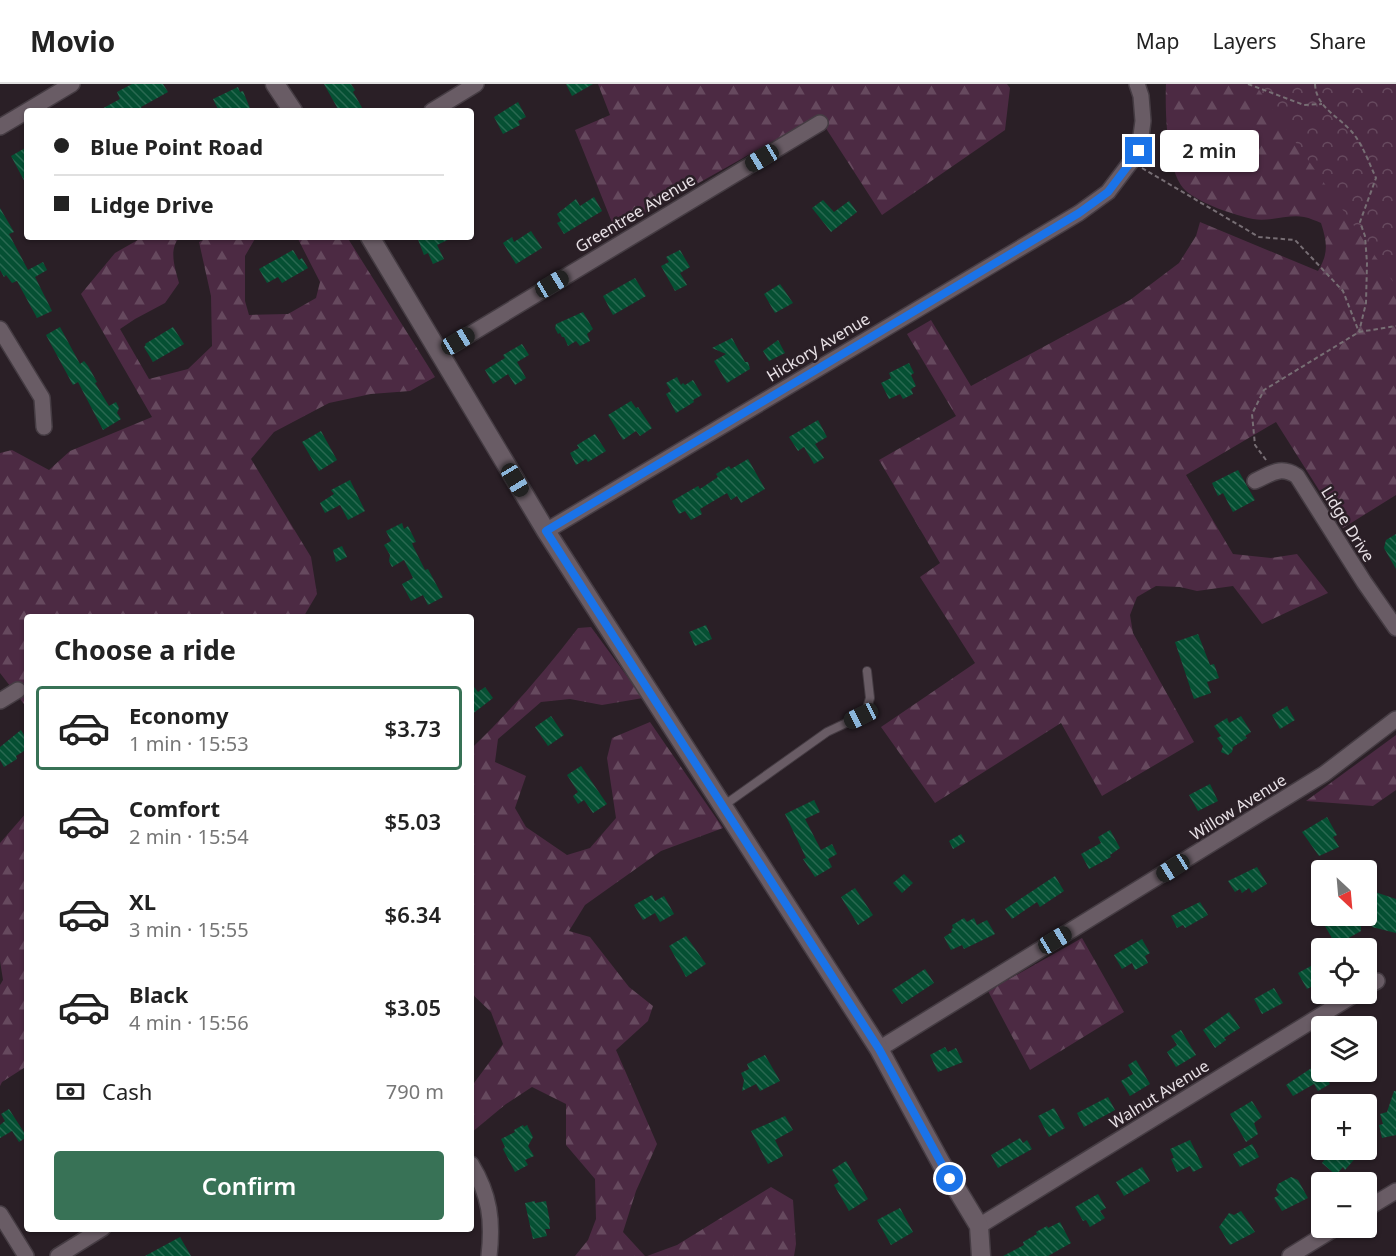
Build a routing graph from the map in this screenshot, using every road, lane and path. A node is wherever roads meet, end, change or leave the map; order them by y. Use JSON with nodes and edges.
{"nodes":[{"id":1,"x":276,"y":84,"type":"edge"},
{"id":2,"x":476,"y":84,"type":"edge"},
{"id":3,"x":1137,"y":84,"type":"edge"},
{"id":4,"x":1248,"y":84,"type":"edge"},
{"id":5,"x":1315,"y":84,"type":"edge"},
{"id":6,"x":64,"y":86,"type":"edge"},
{"id":7,"x":1322,"y":104,"type":"junction"},
{"id":8,"x":31,"y":108,"type":"edge"},
{"id":9,"x":290,"y":108,"type":"edge"},
{"id":10,"x":437,"y":108,"type":"edge"},
{"id":11,"x":24,"y":113,"type":"edge"},
{"id":12,"x":820,"y":123,"type":"dead end"},
{"id":13,"x":0,"y":127,"type":"edge"},
{"id":14,"x":1132,"y":162,"type":"junction"},
{"id":15,"x":372,"y":240,"type":"edge"},
{"id":16,"x":1396,"y":326,"type":"edge"},
{"id":17,"x":0,"y":329,"type":"edge"},
{"id":18,"x":1359,"y":332,"type":"junction"},
{"id":19,"x":439,"y":352,"type":"junction"},
{"id":20,"x":44,"y":427,"type":"dead end"},
{"id":21,"x":1275,"y":472,"type":"junction"},
{"id":22,"x":1255,"y":481,"type":"dead end"},
{"id":23,"x":546,"y":531,"type":"junction"},
{"id":24,"x":1394,"y":622,"type":"edge"},
{"id":25,"x":867,"y":671,"type":"dead end"},
{"id":26,"x":18,"y":690,"type":"dead end"},
{"id":27,"x":0,"y":701,"type":"edge"},
{"id":28,"x":1396,"y":720,"type":"edge"},
{"id":29,"x":723,"y":806,"type":"junction"},
{"id":30,"x":1340,"y":1004,"type":"edge"},
{"id":31,"x":879,"y":1049,"type":"junction"},
{"id":32,"x":474,"y":1168,"type":"edge"},
{"id":33,"x":1396,"y":1191,"type":"edge"},
{"id":34,"x":1377,"y":1202,"type":"edge"},
{"id":35,"x":0,"y":1214,"type":"edge"},
{"id":36,"x":979,"y":1226,"type":"junction"},
{"id":37,"x":97,"y":1232,"type":"edge"},
{"id":38,"x":1319,"y":1238,"type":"edge"},
{"id":39,"x":26,"y":1256,"type":"edge"},
{"id":40,"x":58,"y":1256,"type":"edge"},
{"id":41,"x":489,"y":1256,"type":"edge"},
{"id":42,"x":981,"y":1256,"type":"edge"},
{"id":43,"x":1290,"y":1256,"type":"edge"}],
"edges":[{"from":1,"to":9,"type":"street"},
{"from":2,"to":10,"type":"street"},
{"from":3,"to":14,"type":"street"},
{"from":4,"to":7,"type":"path"},
{"from":5,"to":7,"type":"path"},
{"from":6,"to":8,"type":"street"},
{"from":7,"to":18,"type":"path"},
{"from":11,"to":13,"type":"street"},
{"from":12,"to":19,"type":"street","name":"Greentree Avenue"},
{"from":14,"to":18,"type":"path"},
{"from":14,"to":23,"type":"street","name":"Hickory Avenue"},
{"from":15,"to":19,"type":"street"},
{"from":16,"to":18,"type":"path"},
{"from":17,"to":20,"type":"street"},
{"from":18,"to":21,"type":"path"},
{"from":19,"to":23,"type":"street"},
{"from":21,"to":22,"type":"street"},
{"from":21,"to":24,"type":"street","name":"Lidge Drive"},
{"from":23,"to":29,"type":"street"},
{"from":25,"to":29,"type":"lane"},
{"from":26,"to":27,"type":"street"},
{"from":28,"to":31,"type":"street","name":"Willow Avenue"},
{"from":29,"to":31,"type":"street"},
{"from":30,"to":36,"type":"street","name":"Walnut Avenue"},
{"from":31,"to":36,"type":"street"},
{"from":32,"to":41,"type":"street"},
{"from":33,"to":34,"type":"street"},
{"from":35,"to":39,"type":"street"},
{"from":36,"to":42,"type":"street"},
{"from":37,"to":40,"type":"street"},
{"from":38,"to":43,"type":"street"}]}
